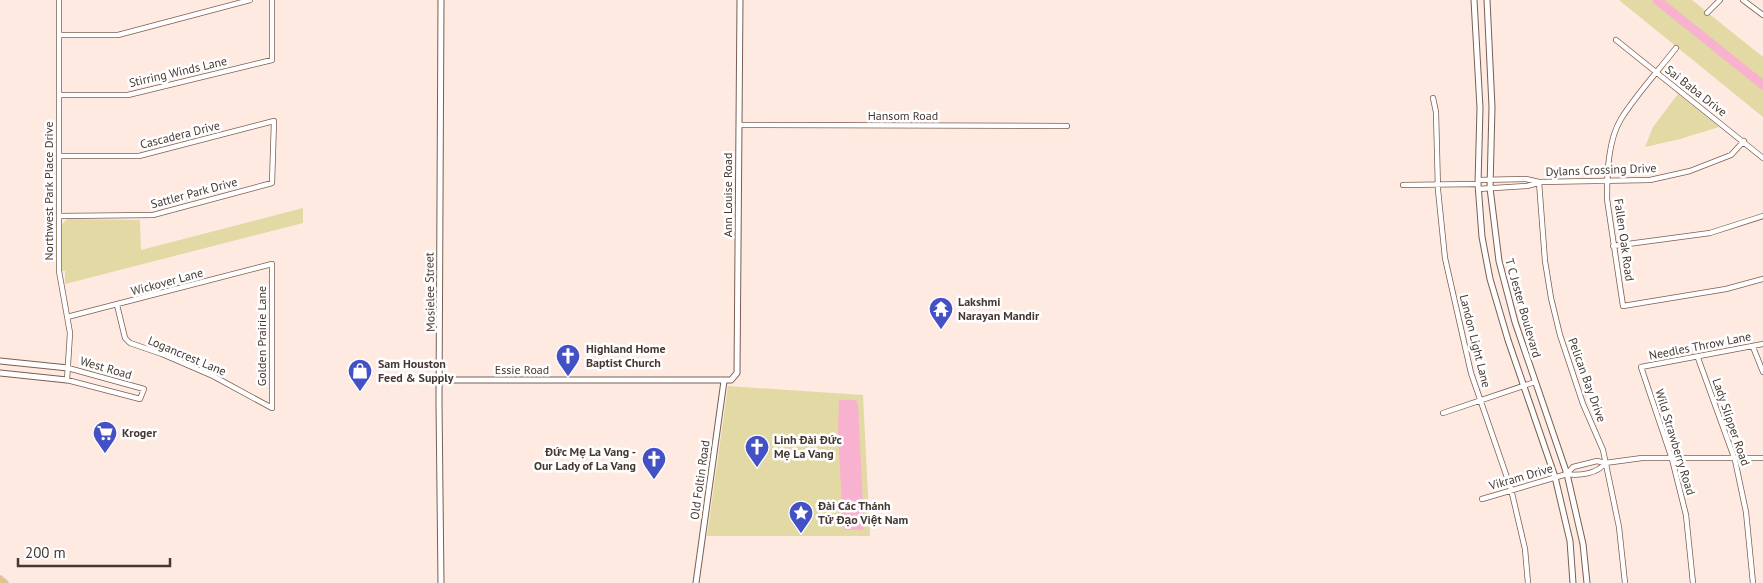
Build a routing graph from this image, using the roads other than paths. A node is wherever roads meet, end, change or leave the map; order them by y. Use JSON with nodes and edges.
{"nodes":[{"id":1,"x":59,"y":0,"type":"edge"},
{"id":2,"x":250,"y":0,"type":"edge"},
{"id":3,"x":272,"y":0,"type":"edge"},
{"id":4,"x":441,"y":0,"type":"edge"},
{"id":5,"x":740,"y":0,"type":"edge"},
{"id":6,"x":1474,"y":0,"type":"edge"},
{"id":7,"x":1487,"y":0,"type":"edge"},
{"id":8,"x":1720,"y":0,"type":"edge"},
{"id":9,"x":1744,"y":0,"type":"edge"},
{"id":10,"x":1707,"y":13,"type":"dead end"},
{"id":11,"x":1763,"y":15,"type":"edge"},
{"id":12,"x":59,"y":35,"type":"junction"},
{"id":13,"x":1616,"y":40,"type":"dead end"},
{"id":14,"x":1676,"y":48,"type":"dead end"},
{"id":15,"x":1657,"y":72,"type":"junction"},
{"id":16,"x":59,"y":95,"type":"junction"},
{"id":17,"x":1433,"y":98,"type":"dead end"},
{"id":18,"x":274,"y":122,"type":"joint"},
{"id":19,"x":740,"y":125,"type":"junction"},
{"id":20,"x":1067,"y":126,"type":"dead end"},
{"id":21,"x":1744,"y":141,"type":"junction"},
{"id":22,"x":59,"y":156,"type":"junction"},
{"id":23,"x":1763,"y":158,"type":"edge"},
{"id":24,"x":1490,"y":179,"type":"junction"},
{"id":25,"x":1607,"y":181,"type":"junction"},
{"id":26,"x":1539,"y":182,"type":"junction"},
{"id":27,"x":1478,"y":184,"type":"junction"},
{"id":28,"x":1403,"y":185,"type":"dead end"},
{"id":29,"x":1437,"y":185,"type":"junction"},
{"id":30,"x":1490,"y":188,"type":"junction"},
{"id":31,"x":59,"y":216,"type":"junction"},
{"id":32,"x":1763,"y":216,"type":"edge"},
{"id":33,"x":1614,"y":246,"type":"junction"},
{"id":34,"x":272,"y":264,"type":"joint"},
{"id":35,"x":1763,"y":279,"type":"edge"},
{"id":36,"x":117,"y":306,"type":"junction"},
{"id":37,"x":67,"y":317,"type":"junction"},
{"id":38,"x":1763,"y":344,"type":"edge"},
{"id":39,"x":1753,"y":347,"type":"junction"},
{"id":40,"x":1698,"y":358,"type":"junction"},
{"id":41,"x":0,"y":361,"type":"edge"},
{"id":42,"x":1641,"y":367,"type":"joint"},
{"id":43,"x":68,"y":368,"type":"junction"},
{"id":44,"x":1763,"y":372,"type":"edge"},
{"id":45,"x":0,"y":373,"type":"edge"},
{"id":46,"x":66,"y":380,"type":"junction"},
{"id":47,"x":440,"y":380,"type":"junction"},
{"id":48,"x":724,"y":380,"type":"junction"},
{"id":49,"x":1535,"y":382,"type":"junction"},
{"id":50,"x":1523,"y":387,"type":"junction"},
{"id":51,"x":1480,"y":401,"type":"junction"},
{"id":52,"x":272,"y":408,"type":"joint"},
{"id":53,"x":1443,"y":414,"type":"dead end"},
{"id":54,"x":1763,"y":458,"type":"edge"},
{"id":55,"x":1672,"y":459,"type":"junction"},
{"id":56,"x":1735,"y":460,"type":"junction"},
{"id":57,"x":1605,"y":463,"type":"junction"},
{"id":58,"x":1567,"y":474,"type":"junction"},
{"id":59,"x":1555,"y":477,"type":"junction"},
{"id":60,"x":1511,"y":489,"type":"junction"},
{"id":61,"x":1482,"y":499,"type":"dead end"},
{"id":62,"x":0,"y":579,"type":"edge"},
{"id":63,"x":5,"y":583,"type":"edge"},
{"id":64,"x":441,"y":583,"type":"edge"},
{"id":65,"x":696,"y":583,"type":"edge"},
{"id":66,"x":1528,"y":583,"type":"edge"},
{"id":67,"x":1573,"y":583,"type":"edge"},
{"id":68,"x":1587,"y":583,"type":"edge"},
{"id":69,"x":1625,"y":583,"type":"edge"},
{"id":70,"x":1692,"y":583,"type":"edge"},
{"id":71,"x":1753,"y":583,"type":"edge"}],
"edges":[{"from":1,"to":12,"type":"street","name":"Northwest Park Place Drive"},
{"from":2,"to":12,"type":"street"},
{"from":3,"to":16,"type":"street","name":"Stirring Winds Lane"},
{"from":4,"to":47,"type":"street","name":"Mosielee Street"},
{"from":5,"to":19,"type":"street","name":"Ann Louise Road"},
{"from":6,"to":27,"type":"street","name":"T C Jester Boulevard"},
{"from":7,"to":24,"type":"street","name":"T C Jester Boulevard"},
{"from":8,"to":10,"type":"street"},
{"from":9,"to":11,"type":"street"},
{"from":12,"to":16,"type":"street","name":"Northwest Park Place Drive"},
{"from":13,"to":15,"type":"street","name":"Sai Baba Drive"},
{"from":14,"to":15,"type":"street","name":"Fallen Oak Road"},
{"from":15,"to":21,"type":"street","name":"Sai Baba Drive"},
{"from":15,"to":25,"type":"street","name":"Fallen Oak Road"},
{"from":16,"to":22,"type":"street","name":"Northwest Park Place Drive"},
{"from":17,"to":29,"type":"street","name":"Landon Light Lane"},
{"from":18,"to":22,"type":"street","name":"Cascadera Drive"},
{"from":18,"to":31,"type":"street","name":"Sattler Park Drive"},
{"from":19,"to":20,"type":"street","name":"Hansom Road"},
{"from":19,"to":48,"type":"street","name":"Ann Louise Road"},
{"from":21,"to":23,"type":"street","name":"Sai Baba Drive"},
{"from":21,"to":25,"type":"street","name":"Dylans Crossing Drive"},
{"from":22,"to":31,"type":"street","name":"Northwest Park Place Drive"},
{"from":24,"to":26,"type":"street","name":"Dylans Crossing Drive"},
{"from":24,"to":27,"type":"street","name":"Dylans Crossing Drive"},
{"from":24,"to":30,"type":"street","name":"T C Jester Boulevard"},
{"from":25,"to":26,"type":"street","name":"Dylans Crossing Drive"},
{"from":25,"to":33,"type":"street","name":"Fallen Oak Road"},
{"from":26,"to":30,"type":"street","name":"Dylans Crossing Drive"},
{"from":26,"to":57,"type":"street","name":"Pelican Bay Drive"},
{"from":27,"to":29,"type":"street"},
{"from":27,"to":30,"type":"street","name":"Dylans Crossing Drive"},
{"from":27,"to":50,"type":"street","name":"T C Jester Boulevard"},
{"from":28,"to":29,"type":"street"},
{"from":29,"to":51,"type":"street","name":"Landon Light Lane"},
{"from":30,"to":49,"type":"street","name":"T C Jester Boulevard"},
{"from":31,"to":37,"type":"street","name":"Northwest Park Place Drive"},
{"from":32,"to":33,"type":"street"},
{"from":33,"to":35,"type":"street","name":"Fallen Oak Road"},
{"from":34,"to":36,"type":"street","name":"Wickover Lane"},
{"from":34,"to":52,"type":"street","name":"Golden Prairie Lane"},
{"from":36,"to":37,"type":"street","name":"Wickover Lane"},
{"from":36,"to":52,"type":"street","name":"Logancrest Lane"},
{"from":37,"to":43,"type":"street","name":"Northwest Park Place Drive"},
{"from":38,"to":39,"type":"street","name":"Needles Throw Lane"},
{"from":39,"to":40,"type":"street","name":"Needles Throw Lane"},
{"from":39,"to":44,"type":"street"},
{"from":40,"to":42,"type":"street","name":"Needles Throw Lane"},
{"from":40,"to":56,"type":"street","name":"Lady Slipper Road"},
{"from":41,"to":43,"type":"street","name":"West Road"},
{"from":42,"to":55,"type":"street","name":"Wild Strawberry Road"},
{"from":43,"to":46,"type":"street","name":"Northwest Park Place Drive"},
{"from":43,"to":46,"type":"street","name":"West Road"},
{"from":45,"to":46,"type":"street","name":"West Road"},
{"from":47,"to":48,"type":"street","name":"Essie Road"},
{"from":47,"to":64,"type":"street","name":"Mosielee Street"},
{"from":48,"to":65,"type":"street","name":"Old Foltin Road"},
{"from":49,"to":50,"type":"street"},
{"from":49,"to":58,"type":"street","name":"T C Jester Boulevard"},
{"from":50,"to":51,"type":"street"},
{"from":50,"to":59,"type":"street","name":"T C Jester Boulevard"},
{"from":51,"to":53,"type":"street"},
{"from":51,"to":60,"type":"street","name":"Landon Light Lane"},
{"from":54,"to":56,"type":"street","name":"Vikram Drive"},
{"from":55,"to":56,"type":"street","name":"Vikram Drive"},
{"from":55,"to":57,"type":"street","name":"Vikram Drive"},
{"from":55,"to":70,"type":"street","name":"Wild Strawberry Road"},
{"from":56,"to":71,"type":"street","name":"Lady Slipper Road"},
{"from":57,"to":58,"type":"street","name":"Vikram Drive"},
{"from":57,"to":58,"type":"street","name":"Vikram Drive"},
{"from":57,"to":69,"type":"street","name":"Pelican Bay Drive"},
{"from":58,"to":59,"type":"street","name":"Vikram Drive"},
{"from":58,"to":68,"type":"street","name":"T C Jester Boulevard"},
{"from":59,"to":60,"type":"street","name":"Vikram Drive"},
{"from":59,"to":67,"type":"street","name":"T C Jester Boulevard"},
{"from":60,"to":61,"type":"street","name":"Vikram Drive"},
{"from":60,"to":66,"type":"street","name":"Landon Light Lane"},
{"from":62,"to":63,"type":"main road"}]}
